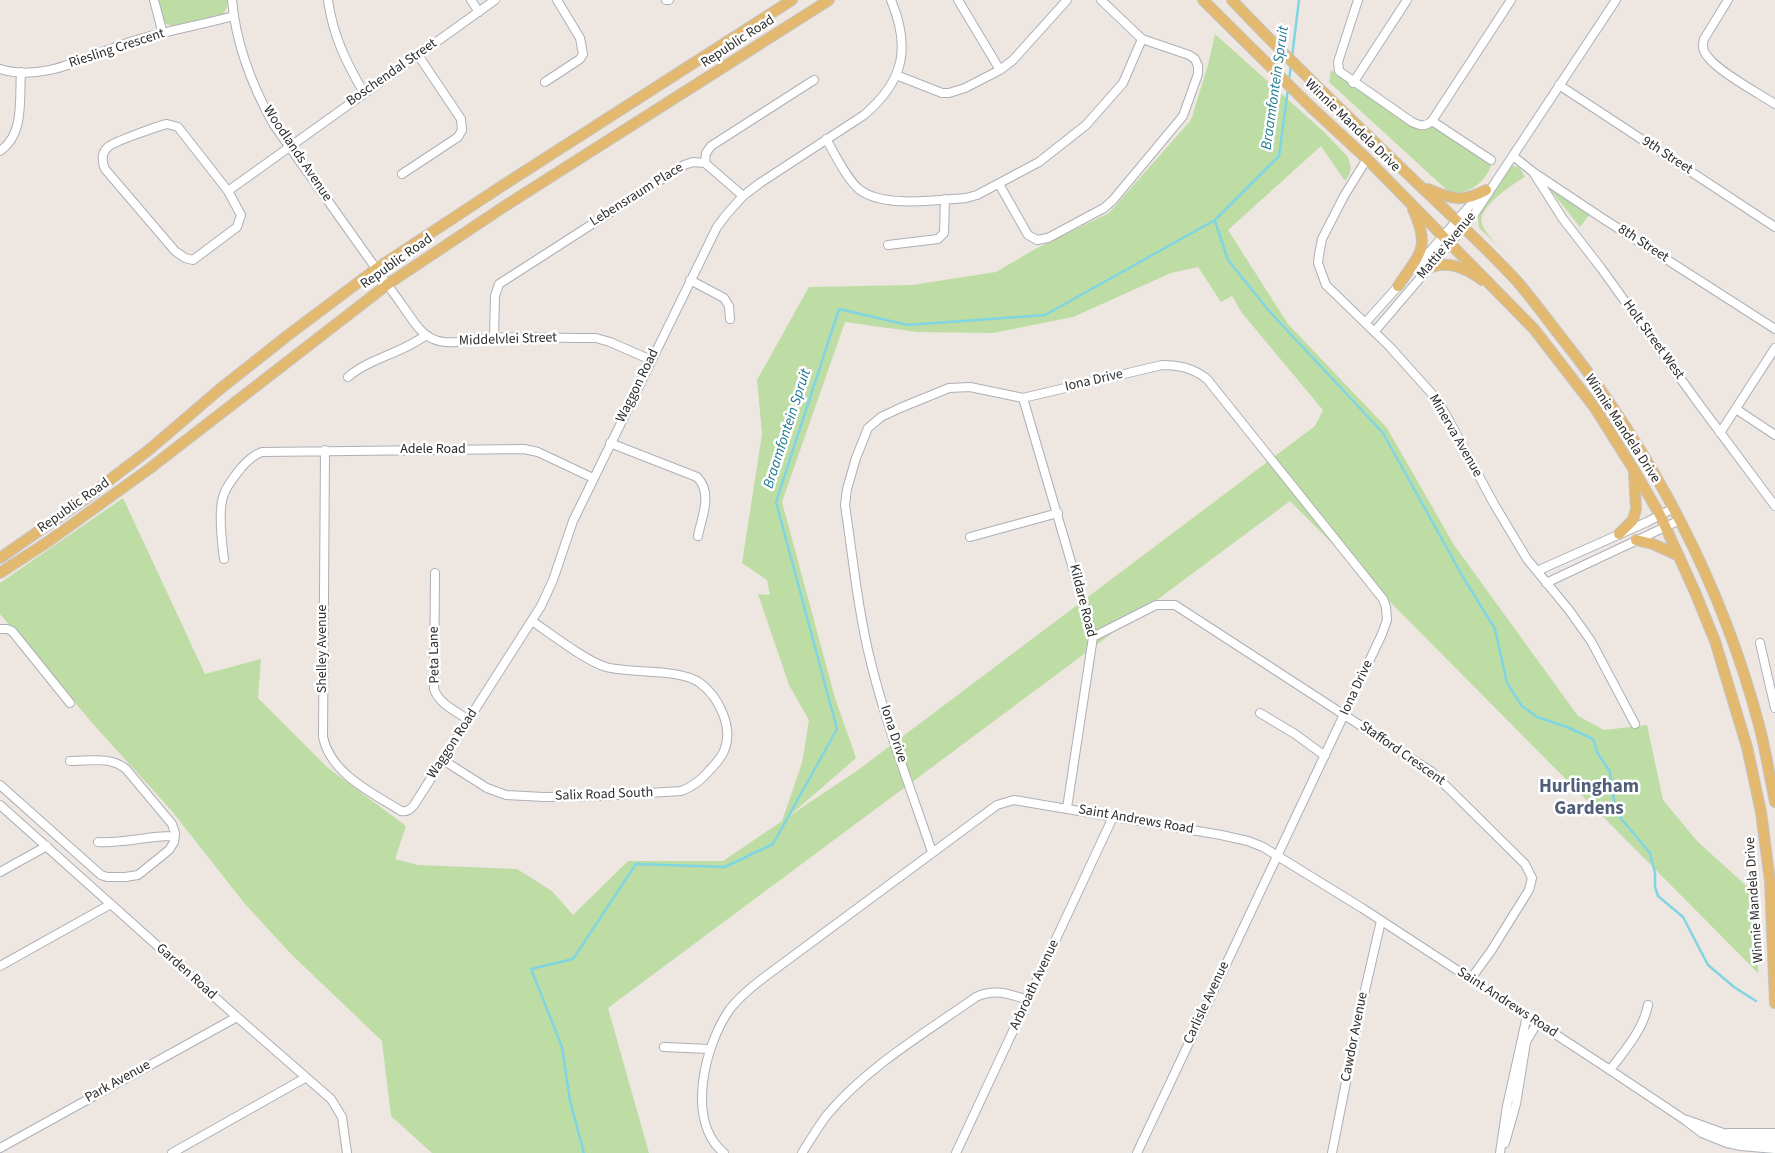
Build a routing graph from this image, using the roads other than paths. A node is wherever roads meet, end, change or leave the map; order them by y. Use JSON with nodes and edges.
{"nodes":[{"id":1,"x":154,"y":0,"type":"edge"},
{"id":2,"x":232,"y":0,"type":"edge"},
{"id":3,"x":328,"y":0,"type":"edge"},
{"id":4,"x":471,"y":0,"type":"edge"},
{"id":5,"x":495,"y":0,"type":"edge"},
{"id":6,"x":557,"y":0,"type":"edge"},
{"id":7,"x":792,"y":0,"type":"edge"},
{"id":8,"x":829,"y":0,"type":"edge"},
{"id":9,"x":891,"y":0,"type":"edge"},
{"id":10,"x":958,"y":0,"type":"edge"},
{"id":11,"x":1068,"y":0,"type":"edge"},
{"id":12,"x":1101,"y":0,"type":"edge"},
{"id":13,"x":1203,"y":0,"type":"edge"},
{"id":14,"x":1232,"y":0,"type":"edge"},
{"id":15,"x":1358,"y":0,"type":"edge"},
{"id":16,"x":1407,"y":0,"type":"edge"},
{"id":17,"x":1511,"y":0,"type":"edge"},
{"id":18,"x":1616,"y":0,"type":"edge"},
{"id":19,"x":1728,"y":0,"type":"edge"},
{"id":20,"x":479,"y":12,"type":"junction"},
{"id":21,"x":234,"y":16,"type":"junction"},
{"id":22,"x":163,"y":34,"type":"junction"},
{"id":23,"x":1142,"y":39,"type":"junction"},
{"id":24,"x":418,"y":55,"type":"junction"},
{"id":25,"x":0,"y":69,"type":"edge"},
{"id":26,"x":1000,"y":70,"type":"junction"},
{"id":27,"x":21,"y":72,"type":"junction"},
{"id":28,"x":896,"y":75,"type":"junction"},
{"id":29,"x":814,"y":80,"type":"dead end"},
{"id":30,"x":545,"y":82,"type":"dead end"},
{"id":31,"x":1353,"y":82,"type":"junction"},
{"id":32,"x":1559,"y":85,"type":"junction"},
{"id":33,"x":364,"y":93,"type":"junction"},
{"id":34,"x":1775,"y":104,"type":"edge"},
{"id":35,"x":1432,"y":121,"type":"junction"},
{"id":36,"x":826,"y":139,"type":"junction"},
{"id":37,"x":290,"y":146,"type":"junction"},
{"id":38,"x":0,"y":151,"type":"edge"},
{"id":39,"x":1513,"y":156,"type":"junction"},
{"id":40,"x":1367,"y":158,"type":"junction"},
{"id":41,"x":1491,"y":160,"type":"dead end"},
{"id":42,"x":705,"y":163,"type":"junction"},
{"id":43,"x":1533,"y":172,"type":"junction"},
{"id":44,"x":402,"y":174,"type":"dead end"},
{"id":45,"x":1000,"y":184,"type":"junction"},
{"id":46,"x":1420,"y":186,"type":"junction"},
{"id":47,"x":1486,"y":190,"type":"junction"},
{"id":48,"x":228,"y":191,"type":"junction"},
{"id":49,"x":743,"y":196,"type":"junction"},
{"id":50,"x":945,"y":199,"type":"junction"},
{"id":51,"x":1409,"y":201,"type":"junction"},
{"id":52,"x":1461,"y":223,"type":"junction"},
{"id":53,"x":1775,"y":227,"type":"edge"},
{"id":54,"x":1447,"y":241,"type":"junction"},
{"id":55,"x":888,"y":245,"type":"dead end"},
{"id":56,"x":1430,"y":267,"type":"junction"},
{"id":57,"x":376,"y":269,"type":"junction"},
{"id":58,"x":690,"y":280,"type":"junction"},
{"id":59,"x":388,"y":284,"type":"junction"},
{"id":60,"x":1398,"y":286,"type":"junction"},
{"id":61,"x":1517,"y":310,"type":"junction"},
{"id":62,"x":730,"y":318,"type":"dead end"},
{"id":63,"x":1366,"y":322,"type":"junction"},
{"id":64,"x":1775,"y":329,"type":"edge"},
{"id":65,"x":1375,"y":331,"type":"junction"},
{"id":66,"x":426,"y":335,"type":"junction"},
{"id":67,"x":494,"y":337,"type":"junction"},
{"id":68,"x":1775,"y":348,"type":"edge"},
{"id":69,"x":651,"y":360,"type":"junction"},
{"id":70,"x":348,"y":377,"type":"dead end"},
{"id":71,"x":1023,"y":398,"type":"junction"},
{"id":72,"x":1736,"y":409,"type":"junction"},
{"id":73,"x":1720,"y":433,"type":"junction"},
{"id":74,"x":1775,"y":435,"type":"edge"},
{"id":75,"x":610,"y":443,"type":"junction"},
{"id":76,"x":325,"y":450,"type":"junction"},
{"id":77,"x":1634,"y":470,"type":"junction"},
{"id":78,"x":593,"y":478,"type":"junction"},
{"id":79,"x":1775,"y":506,"type":"edge"},
{"id":80,"x":1674,"y":508,"type":"junction"},
{"id":81,"x":1058,"y":513,"type":"junction"},
{"id":82,"x":1660,"y":516,"type":"junction"},
{"id":83,"x":1680,"y":520,"type":"junction"},
{"id":84,"x":1665,"y":527,"type":"junction"},
{"id":85,"x":1619,"y":534,"type":"junction"},
{"id":86,"x":698,"y":536,"type":"dead end"},
{"id":87,"x":970,"y":537,"type":"dead end"},
{"id":88,"x":1636,"y":540,"type":"junction"},
{"id":89,"x":1679,"y":556,"type":"junction"},
{"id":90,"x":0,"y":558,"type":"edge"},
{"id":91,"x":224,"y":559,"type":"dead end"},
{"id":92,"x":1537,"y":571,"type":"junction"},
{"id":93,"x":0,"y":573,"type":"edge"},
{"id":94,"x":434,"y":573,"type":"dead end"},
{"id":95,"x":1546,"y":583,"type":"junction"},
{"id":96,"x":532,"y":621,"type":"junction"},
{"id":97,"x":0,"y":629,"type":"edge"},
{"id":98,"x":1094,"y":637,"type":"junction"},
{"id":99,"x":1760,"y":643,"type":"dead end"},
{"id":100,"x":70,"y":703,"type":"dead end"},
{"id":101,"x":1775,"y":708,"type":"edge"},
{"id":102,"x":1260,"y":713,"type":"dead end"},
{"id":103,"x":1345,"y":714,"type":"junction"},
{"id":104,"x":469,"y":720,"type":"junction"},
{"id":105,"x":1635,"y":724,"type":"dead end"},
{"id":106,"x":1325,"y":756,"type":"junction"},
{"id":107,"x":443,"y":760,"type":"junction"},
{"id":108,"x":70,"y":761,"type":"dead end"},
{"id":109,"x":0,"y":784,"type":"edge"},
{"id":110,"x":1775,"y":802,"type":"edge"},
{"id":111,"x":0,"y":805,"type":"edge"},
{"id":112,"x":1067,"y":808,"type":"junction"},
{"id":113,"x":401,"y":811,"type":"joint"},
{"id":114,"x":1113,"y":817,"type":"junction"},
{"id":115,"x":175,"y":836,"type":"junction"},
{"id":116,"x":98,"y":842,"type":"dead end"},
{"id":117,"x":47,"y":846,"type":"junction"},
{"id":118,"x":932,"y":852,"type":"junction"},
{"id":119,"x":1277,"y":854,"type":"junction"},
{"id":120,"x":0,"y":872,"type":"edge"},
{"id":121,"x":111,"y":904,"type":"junction"},
{"id":122,"x":1380,"y":921,"type":"junction"},
{"id":123,"x":0,"y":966,"type":"edge"},
{"id":124,"x":1470,"y":980,"type":"junction"},
{"id":125,"x":1028,"y":1000,"type":"junction"},
{"id":126,"x":1775,"y":1003,"type":"edge"},
{"id":127,"x":1648,"y":1005,"type":"dead end"},
{"id":128,"x":1527,"y":1016,"type":"junction"},
{"id":129,"x":236,"y":1017,"type":"junction"},
{"id":130,"x":1537,"y":1023,"type":"junction"},
{"id":131,"x":664,"y":1047,"type":"dead end"},
{"id":132,"x":709,"y":1049,"type":"junction"},
{"id":133,"x":1610,"y":1070,"type":"junction"},
{"id":134,"x":305,"y":1078,"type":"junction"},
{"id":135,"x":1515,"y":1087,"type":"junction"},
{"id":136,"x":1685,"y":1120,"type":"junction"},
{"id":137,"x":1775,"y":1132,"type":"edge"},
{"id":138,"x":1726,"y":1133,"type":"junction"},
{"id":139,"x":1775,"y":1141,"type":"edge"},
{"id":140,"x":0,"y":1148,"type":"edge"},
{"id":141,"x":1775,"y":1149,"type":"edge"},
{"id":142,"x":172,"y":1153,"type":"edge"},
{"id":143,"x":347,"y":1153,"type":"edge"},
{"id":144,"x":724,"y":1153,"type":"edge"},
{"id":145,"x":802,"y":1153,"type":"edge"},
{"id":146,"x":956,"y":1153,"type":"edge"},
{"id":147,"x":1137,"y":1153,"type":"edge"},
{"id":148,"x":1332,"y":1153,"type":"edge"},
{"id":149,"x":1500,"y":1153,"type":"edge"}],
"edges":[{"from":1,"to":22,"type":"street"},
{"from":2,"to":21,"type":"street","name":"Woodlands Avenue"},
{"from":3,"to":33,"type":"street"},
{"from":4,"to":20,"type":"street"},
{"from":5,"to":20,"type":"street","name":"Boschendal Street"},
{"from":6,"to":30,"type":"street"},
{"from":7,"to":57,"type":"main road","name":"Republic Road"},
{"from":8,"to":59,"type":"main road","name":"Republic Road"},
{"from":9,"to":28,"type":"street","name":"Waggon Road"},
{"from":10,"to":26,"type":"street"},
{"from":11,"to":26,"type":"street"},
{"from":12,"to":23,"type":"street"},
{"from":13,"to":40,"type":"main road","name":"Winnie Mandela Drive"},
{"from":14,"to":46,"type":"main road","name":"Winnie Mandela Drive"},
{"from":15,"to":31,"type":"street"},
{"from":16,"to":31,"type":"street"},
{"from":17,"to":35,"type":"street"},
{"from":18,"to":32,"type":"street","name":"Mattie Avenue"},
{"from":19,"to":34,"type":"street"},
{"from":20,"to":24,"type":"street","name":"Boschendal Street"},
{"from":21,"to":22,"type":"street","name":"Riesling Crescent"},
{"from":21,"to":37,"type":"street","name":"Woodlands Avenue"},
{"from":22,"to":27,"type":"street","name":"Riesling Crescent"},
{"from":23,"to":45,"type":"street"},
{"from":23,"to":45,"type":"street"},
{"from":24,"to":33,"type":"street","name":"Boschendal Street"},
{"from":24,"to":44,"type":"street"},
{"from":25,"to":27,"type":"street","name":"Riesling Crescent"},
{"from":26,"to":28,"type":"street"},
{"from":27,"to":38,"type":"street"},
{"from":28,"to":36,"type":"street","name":"Waggon Road"},
{"from":29,"to":42,"type":"street"},
{"from":31,"to":35,"type":"street"},
{"from":32,"to":39,"type":"street","name":"Mattie Avenue"},
{"from":32,"to":53,"type":"street","name":"9th Street"},
{"from":33,"to":37,"type":"street","name":"Boschendal Street"},
{"from":35,"to":41,"type":"street"},
{"from":36,"to":49,"type":"street","name":"Waggon Road"},
{"from":36,"to":50,"type":"street"},
{"from":37,"to":48,"type":"street","name":"Boschendal Street"},
{"from":37,"to":57,"type":"street","name":"Woodlands Avenue"},
{"from":39,"to":43,"type":"street","name":"8th Street"},
{"from":39,"to":47,"type":"street","name":"Mattie Avenue"},
{"from":39,"to":52,"type":"street","name":"Mattie Avenue"},
{"from":40,"to":51,"type":"main road","name":"Winnie Mandela Drive"},
{"from":40,"to":63,"type":"street","name":"Minerva Avenue"},
{"from":42,"to":49,"type":"street"},
{"from":42,"to":67,"type":"street","name":"Lebensraum Place"},
{"from":43,"to":64,"type":"street","name":"8th Street"},
{"from":43,"to":73,"type":"street","name":"Holt Street West"},
{"from":45,"to":50,"type":"street"},
{"from":46,"to":47,"type":"main road"},
{"from":46,"to":52,"type":"main road","name":"Winnie Mandela Drive"},
{"from":47,"to":52,"type":"street","name":"Mattie Avenue"},
{"from":48,"to":48,"type":"street"},
{"from":49,"to":58,"type":"street","name":"Waggon Road"},
{"from":50,"to":55,"type":"street"},
{"from":51,"to":54,"type":"main road","name":"Winnie Mandela Drive"},
{"from":51,"to":60,"type":"main road"},
{"from":52,"to":54,"type":"street","name":"Mattie Avenue"},
{"from":52,"to":80,"type":"main road","name":"Winnie Mandela Drive"},
{"from":54,"to":56,"type":"street","name":"Mattie Avenue"},
{"from":54,"to":60,"type":"street","name":"Mattie Avenue"},
{"from":54,"to":61,"type":"main road","name":"Winnie Mandela Drive"},
{"from":56,"to":61,"type":"main road"},
{"from":56,"to":65,"type":"street","name":"Mattie Avenue"},
{"from":57,"to":59,"type":"street","name":"Woodlands Avenue"},
{"from":57,"to":90,"type":"main road","name":"Republic Road"},
{"from":58,"to":62,"type":"street"},
{"from":58,"to":69,"type":"street","name":"Waggon Road"},
{"from":59,"to":66,"type":"street"},
{"from":59,"to":93,"type":"main road","name":"Republic Road"},
{"from":60,"to":63,"type":"street","name":"Mattie Avenue"},
{"from":61,"to":77,"type":"main road","name":"Winnie Mandela Drive"},
{"from":63,"to":65,"type":"street","name":"Minerva Avenue"},
{"from":65,"to":92,"type":"street","name":"Minerva Avenue"},
{"from":66,"to":67,"type":"street","name":"Middelvlei Street"},
{"from":66,"to":70,"type":"street"},
{"from":67,"to":69,"type":"street","name":"Middelvlei Street"},
{"from":68,"to":72,"type":"street"},
{"from":69,"to":75,"type":"street","name":"Waggon Road"},
{"from":71,"to":81,"type":"street","name":"Kildare Road"},
{"from":71,"to":103,"type":"street","name":"Iona Drive"},
{"from":71,"to":118,"type":"street","name":"Iona Drive"},
{"from":72,"to":73,"type":"street"},
{"from":72,"to":74,"type":"street"},
{"from":73,"to":79,"type":"street","name":"Holt Street West"},
{"from":75,"to":78,"type":"street","name":"Waggon Road"},
{"from":75,"to":86,"type":"street"},
{"from":76,"to":78,"type":"street","name":"Adele Road"},
{"from":76,"to":91,"type":"street","name":"Adele Road"},
{"from":76,"to":113,"type":"street","name":"Shelley Avenue"},
{"from":77,"to":82,"type":"main road","name":"Winnie Mandela Drive"},
{"from":77,"to":85,"type":"main road"},
{"from":78,"to":96,"type":"street","name":"Waggon Road"},
{"from":80,"to":82,"type":"street"},
{"from":80,"to":83,"type":"main road","name":"Winnie Mandela Drive"},
{"from":81,"to":87,"type":"street"},
{"from":81,"to":98,"type":"street","name":"Kildare Road"},
{"from":82,"to":84,"type":"main road","name":"Winnie Mandela Drive"},
{"from":82,"to":85,"type":"street"},
{"from":83,"to":84,"type":"street"},
{"from":83,"to":110,"type":"main road","name":"Winnie Mandela Drive"},
{"from":84,"to":88,"type":"street"},
{"from":84,"to":89,"type":"main road","name":"Winnie Mandela Drive"},
{"from":85,"to":92,"type":"street"},
{"from":88,"to":89,"type":"main road"},
{"from":88,"to":95,"type":"street"},
{"from":89,"to":126,"type":"main road","name":"Winnie Mandela Drive"},
{"from":92,"to":95,"type":"street","name":"Minerva Avenue"},
{"from":94,"to":104,"type":"street","name":"Peta Lane"},
{"from":95,"to":105,"type":"street","name":"Minerva Avenue"},
{"from":96,"to":104,"type":"street","name":"Waggon Road"},
{"from":96,"to":107,"type":"street","name":"Salix Road South"},
{"from":97,"to":100,"type":"street"},
{"from":98,"to":103,"type":"street","name":"Stafford Crescent"},
{"from":98,"to":112,"type":"street","name":"Kildare Road"},
{"from":99,"to":101,"type":"street"},
{"from":102,"to":106,"type":"street"},
{"from":103,"to":106,"type":"street","name":"Iona Drive"},
{"from":103,"to":124,"type":"street","name":"Stafford Crescent"},
{"from":104,"to":107,"type":"street","name":"Waggon Road"},
{"from":106,"to":119,"type":"street","name":"Iona Drive"},
{"from":107,"to":113,"type":"street","name":"Waggon Road"},
{"from":108,"to":115,"type":"street"},
{"from":109,"to":115,"type":"street"},
{"from":111,"to":117,"type":"street","name":"Garden Road"},
{"from":112,"to":114,"type":"street","name":"Saint Andrews Road"},
{"from":112,"to":118,"type":"street","name":"Saint Andrews Road"},
{"from":114,"to":119,"type":"street","name":"Saint Andrews Road"},
{"from":114,"to":125,"type":"street","name":"Arbroath Avenue"},
{"from":115,"to":116,"type":"street"},
{"from":117,"to":120,"type":"street"},
{"from":117,"to":121,"type":"street","name":"Garden Road"},
{"from":118,"to":132,"type":"street","name":"Saint Andrews Road"},
{"from":119,"to":122,"type":"street","name":"Saint Andrews Road"},
{"from":119,"to":147,"type":"street","name":"Carlisle Avenue"},
{"from":121,"to":123,"type":"street"},
{"from":121,"to":129,"type":"street","name":"Garden Road"},
{"from":122,"to":124,"type":"street","name":"Saint Andrews Road"},
{"from":122,"to":148,"type":"street","name":"Cawdor Avenue"},
{"from":124,"to":128,"type":"street","name":"Saint Andrews Road"},
{"from":125,"to":145,"type":"street"},
{"from":125,"to":146,"type":"street","name":"Arbroath Avenue"},
{"from":127,"to":133,"type":"street"},
{"from":128,"to":130,"type":"street","name":"Saint Andrews Road"},
{"from":128,"to":135,"type":"street"},
{"from":129,"to":134,"type":"street","name":"Garden Road"},
{"from":129,"to":140,"type":"street","name":"Park Avenue"},
{"from":130,"to":133,"type":"street","name":"Saint Andrews Road"},
{"from":130,"to":135,"type":"street"},
{"from":131,"to":132,"type":"street"},
{"from":132,"to":144,"type":"street","name":"Saint Andrews Road"},
{"from":133,"to":136,"type":"street","name":"Saint Andrews Road"},
{"from":134,"to":142,"type":"street"},
{"from":134,"to":143,"type":"street","name":"Garden Road"},
{"from":135,"to":149,"type":"street"},
{"from":136,"to":138,"type":"street","name":"Saint Andrews Road"},
{"from":136,"to":141,"type":"street","name":"Saint Andrews Road"},
{"from":137,"to":138,"type":"street","name":"Saint Andrews Road"},
{"from":138,"to":139,"type":"street","name":"Saint Andrews Road"}]}
